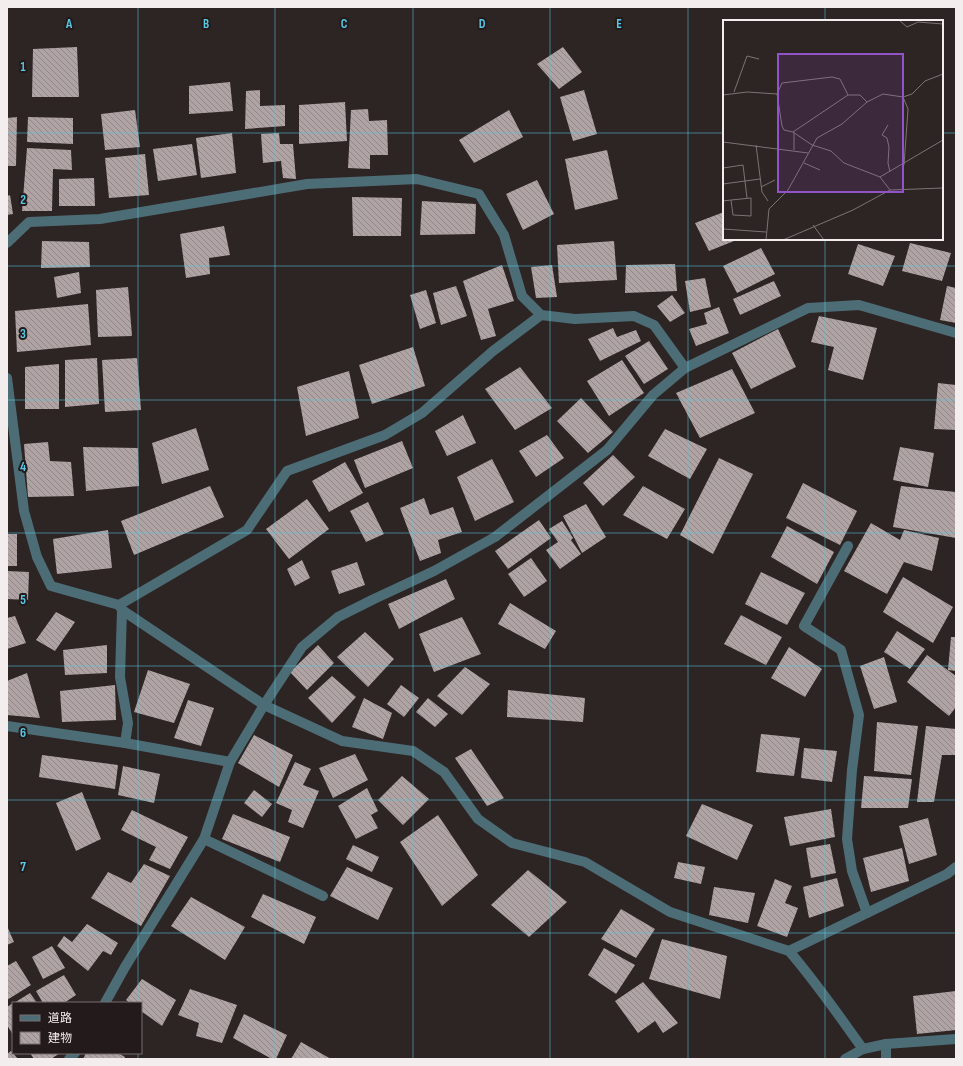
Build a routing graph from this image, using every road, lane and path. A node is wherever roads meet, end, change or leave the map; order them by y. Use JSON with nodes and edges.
{"nodes":[{"id":1,"x":7,"y":243,"type":"edge"},
{"id":2,"x":541,"y":315,"type":"junction"},
{"id":3,"x":956,"y":333,"type":"edge"},
{"id":4,"x":685,"y":368,"type":"junction"},
{"id":5,"x":7,"y":378,"type":"edge"},
{"id":6,"x":848,"y":546,"type":"dead end"},
{"id":7,"x":120,"y":607,"type":"junction"},
{"id":8,"x":264,"y":705,"type":"junction"},
{"id":9,"x":7,"y":726,"type":"edge"},
{"id":10,"x":125,"y":743,"type":"junction"},
{"id":11,"x":230,"y":762,"type":"junction"},
{"id":12,"x":204,"y":839,"type":"junction"},
{"id":13,"x":956,"y":867,"type":"edge"},
{"id":14,"x":323,"y":896,"type":"dead end"},
{"id":15,"x":867,"y":913,"type":"junction"},
{"id":16,"x":789,"y":951,"type":"junction"},
{"id":17,"x":106,"y":1002,"type":"edge"},
{"id":18,"x":956,"y":1039,"type":"edge"},
{"id":19,"x":886,"y":1044,"type":"junction"},
{"id":20,"x":863,"y":1049,"type":"junction"},
{"id":21,"x":845,"y":1059,"type":"edge"},
{"id":22,"x":886,"y":1059,"type":"edge"}],
"edges":[{"from":1,"to":2,"type":"street"},
{"from":2,"to":4,"type":"street"},
{"from":2,"to":7,"type":"street"},
{"from":3,"to":4,"type":"street"},
{"from":4,"to":8,"type":"street"},
{"from":5,"to":7,"type":"street"},
{"from":6,"to":15,"type":"street"},
{"from":7,"to":8,"type":"street"},
{"from":7,"to":10,"type":"street"},
{"from":8,"to":11,"type":"street"},
{"from":8,"to":16,"type":"street"},
{"from":9,"to":10,"type":"street"},
{"from":10,"to":11,"type":"street"},
{"from":11,"to":12,"type":"street"},
{"from":12,"to":14,"type":"street"},
{"from":12,"to":17,"type":"street"},
{"from":13,"to":15,"type":"street"},
{"from":15,"to":16,"type":"street"},
{"from":16,"to":20,"type":"street"},
{"from":18,"to":19,"type":"street"},
{"from":19,"to":20,"type":"street"},
{"from":19,"to":22,"type":"street"},
{"from":20,"to":21,"type":"street"}]}
